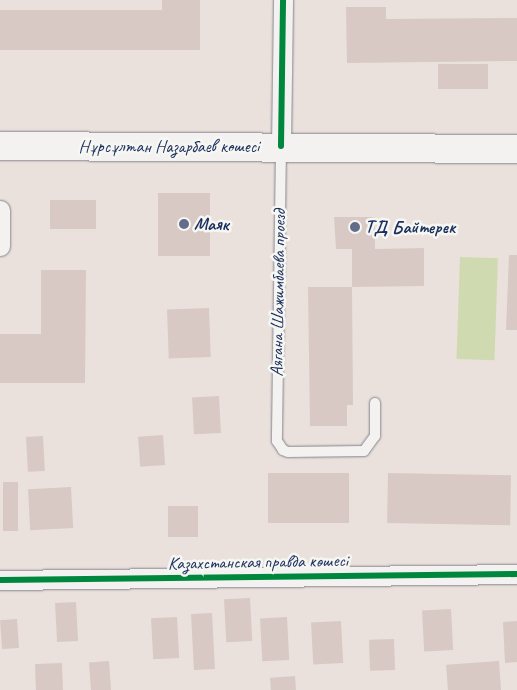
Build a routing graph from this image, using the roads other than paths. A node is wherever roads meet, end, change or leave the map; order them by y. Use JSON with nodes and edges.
{"nodes":[{"id":1,"x":283,"y":0,"type":"edge"},
{"id":2,"x":0,"y":146,"type":"edge"},
{"id":3,"x":281,"y":146,"type":"junction"},
{"id":4,"x":517,"y":149,"type":"edge"},
{"id":5,"x":0,"y":210,"type":"edge"},
{"id":6,"x":0,"y":246,"type":"edge"},
{"id":7,"x":375,"y":403,"type":"dead end"},
{"id":8,"x":517,"y":574,"type":"edge"},
{"id":9,"x":0,"y":580,"type":"edge"}],
"edges":[{"from":1,"to":3,"type":"street","name":"Аягана Шажимбаева проезд"},
{"from":2,"to":3,"type":"main road","name":"Нұрсұлтан Назарбаев көшесі"},
{"from":3,"to":4,"type":"main road","name":"Нұрсұлтан Назарбаев көшесі"},
{"from":3,"to":7,"type":"lane","name":"Аягана Шажимбаева проезд"},
{"from":5,"to":6,"type":"street"},
{"from":8,"to":9,"type":"street","name":"Казахстанская правда көшесі"}]}
